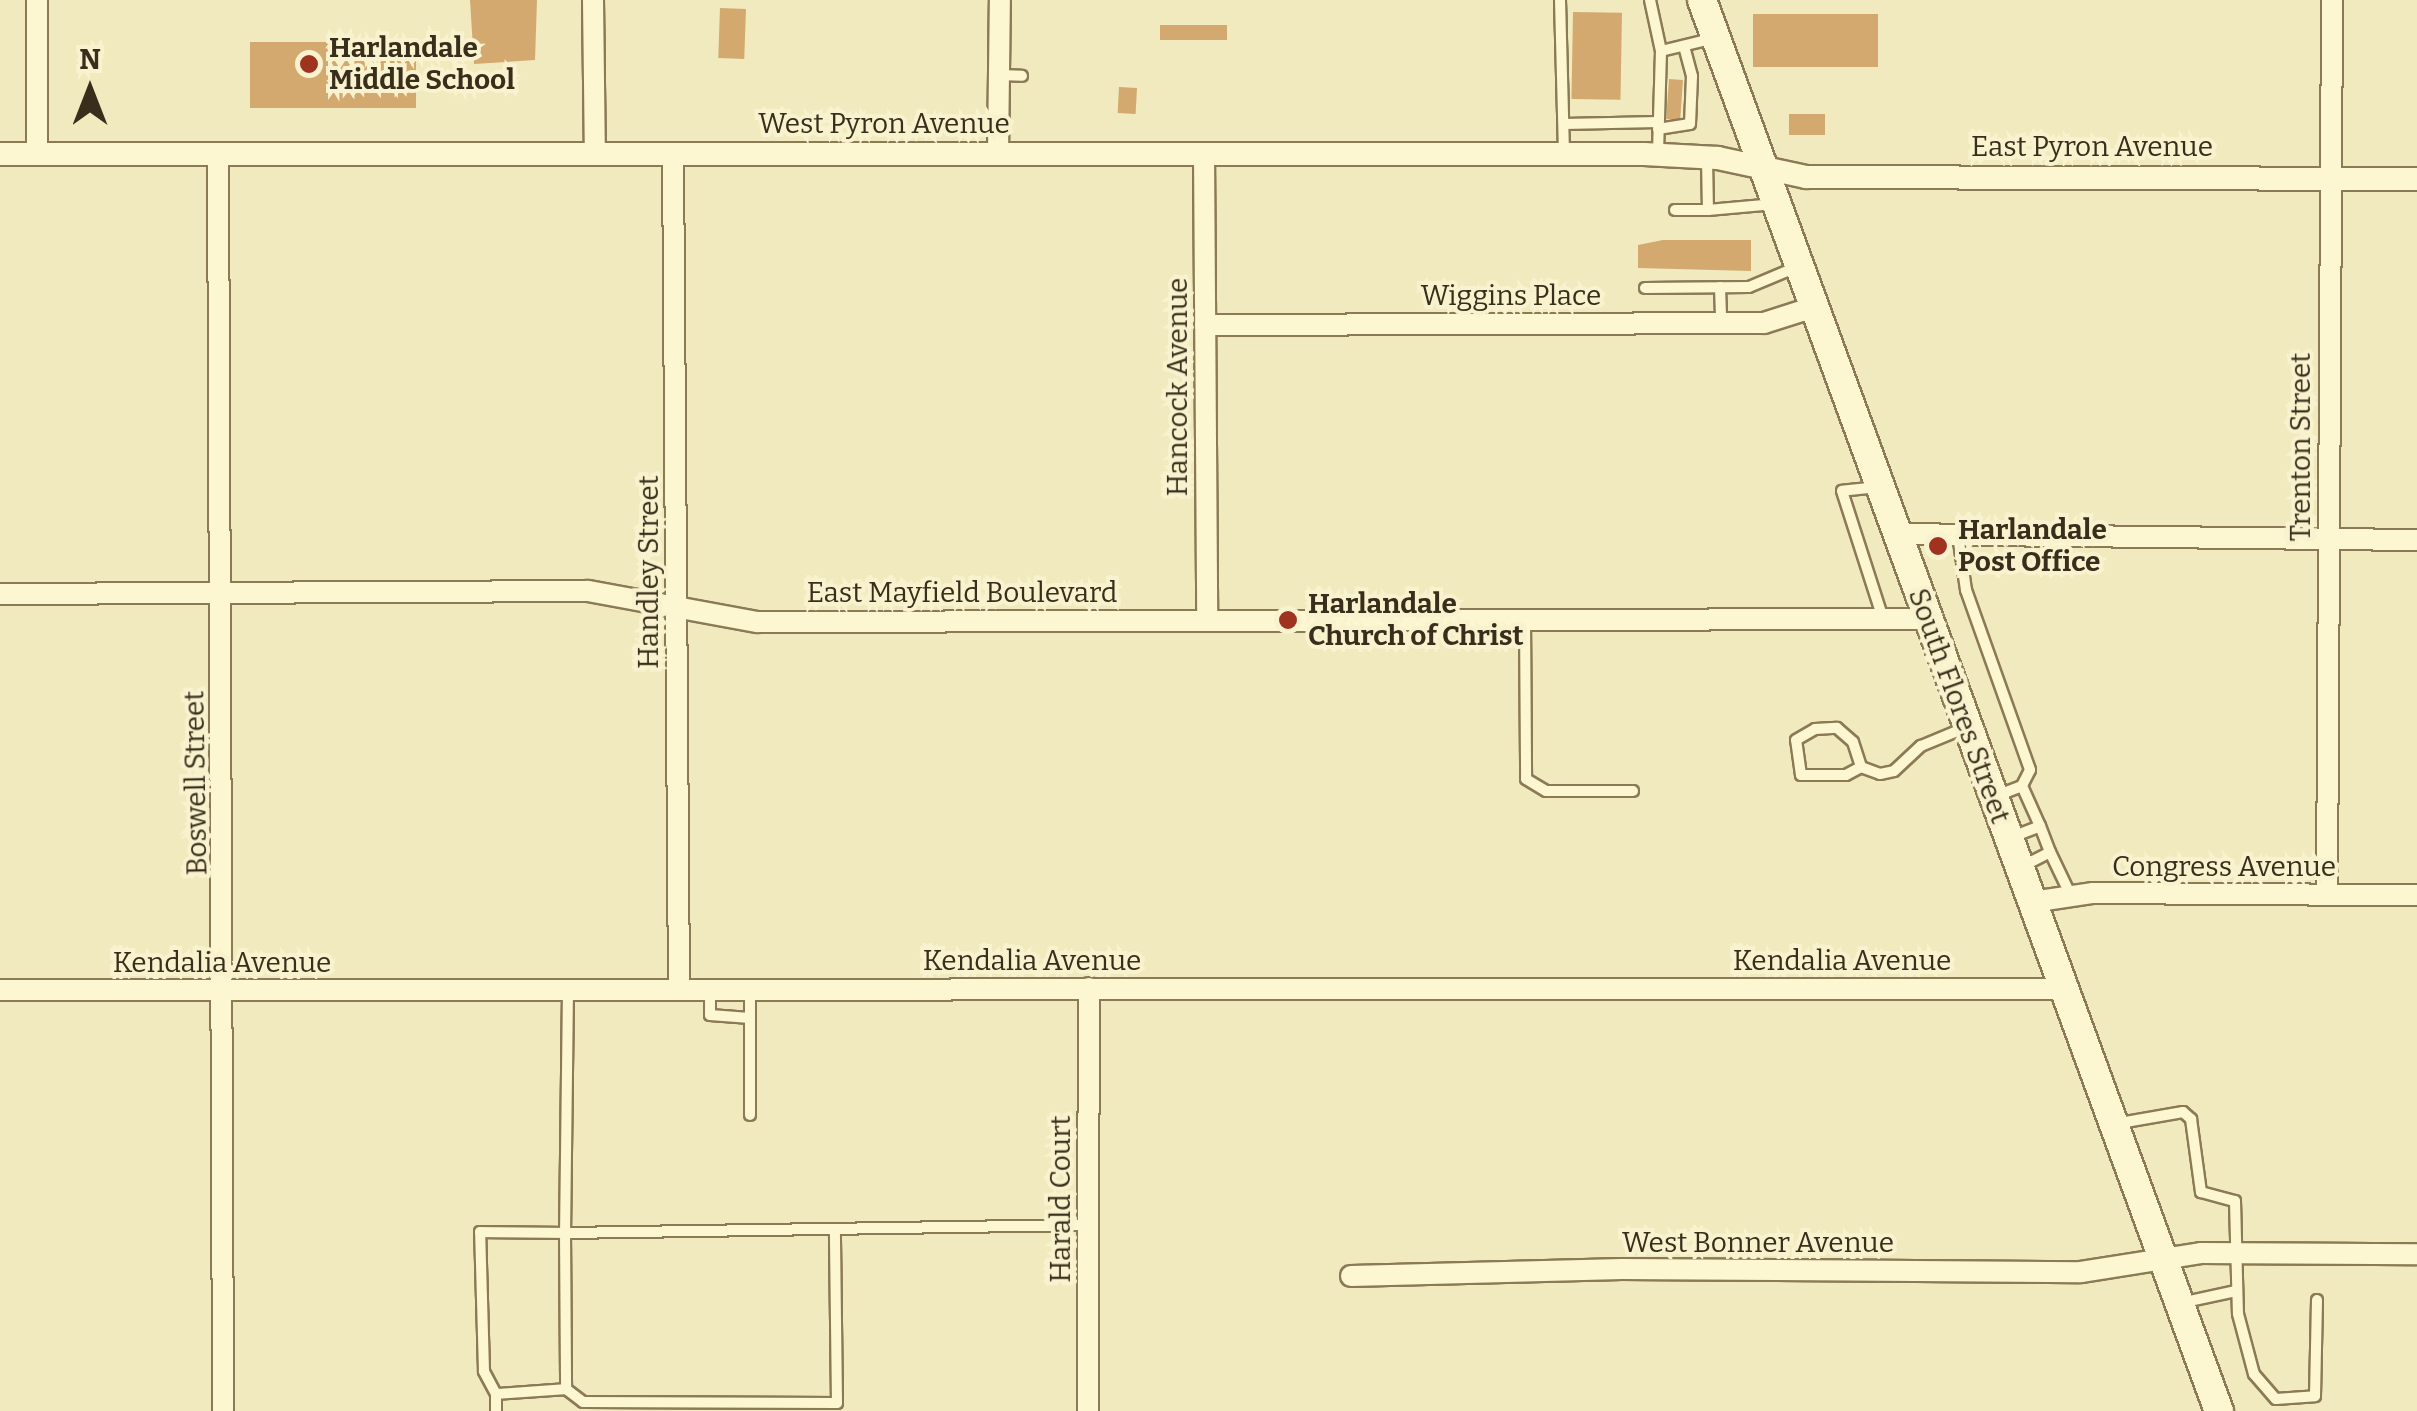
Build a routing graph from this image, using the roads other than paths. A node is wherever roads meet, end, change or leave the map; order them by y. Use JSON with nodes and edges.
{"nodes":[{"id":1,"x":36,"y":0,"type":"edge"},
{"id":2,"x":593,"y":0,"type":"edge"},
{"id":3,"x":1000,"y":0,"type":"edge"},
{"id":4,"x":1560,"y":0,"type":"edge"},
{"id":5,"x":1650,"y":0,"type":"edge"},
{"id":6,"x":1702,"y":0,"type":"edge"},
{"id":7,"x":2332,"y":0,"type":"edge"},
{"id":8,"x":1716,"y":38,"type":"junction"},
{"id":9,"x":1684,"y":46,"type":"junction"},
{"id":10,"x":1661,"y":51,"type":"junction"},
{"id":11,"x":999,"y":75,"type":"junction"},
{"id":12,"x":1022,"y":76,"type":"dead end"},
{"id":13,"x":1564,"y":124,"type":"junction"},
{"id":14,"x":1658,"y":125,"type":"junction"},
{"id":15,"x":0,"y":154,"type":"edge"},
{"id":16,"x":37,"y":154,"type":"junction"},
{"id":17,"x":218,"y":154,"type":"junction"},
{"id":18,"x":596,"y":154,"type":"junction"},
{"id":19,"x":673,"y":154,"type":"junction"},
{"id":20,"x":998,"y":154,"type":"junction"},
{"id":21,"x":1204,"y":154,"type":"junction"},
{"id":22,"x":1564,"y":154,"type":"junction"},
{"id":23,"x":1658,"y":155,"type":"junction"},
{"id":24,"x":1707,"y":158,"type":"junction"},
{"id":25,"x":1767,"y":168,"type":"junction"},
{"id":26,"x":2331,"y":178,"type":"junction"},
{"id":27,"x":2417,"y":179,"type":"edge"},
{"id":28,"x":1778,"y":203,"type":"junction"},
{"id":29,"x":1675,"y":210,"type":"dead end"},
{"id":30,"x":1708,"y":210,"type":"junction"},
{"id":31,"x":1800,"y":266,"type":"junction"},
{"id":32,"x":1720,"y":287,"type":"junction"},
{"id":33,"x":1644,"y":288,"type":"dead end"},
{"id":34,"x":1814,"y":307,"type":"junction"},
{"id":35,"x":1721,"y":323,"type":"junction"},
{"id":36,"x":1205,"y":325,"type":"junction"},
{"id":37,"x":1879,"y":487,"type":"junction"},
{"id":38,"x":1895,"y":534,"type":"junction"},
{"id":39,"x":1958,"y":534,"type":"junction"},
{"id":40,"x":2328,"y":540,"type":"junction"},
{"id":41,"x":2417,"y":540,"type":"edge"},
{"id":42,"x":222,"y":593,"type":"junction"},
{"id":43,"x":0,"y":594,"type":"edge"},
{"id":44,"x":678,"y":607,"type":"junction"},
{"id":45,"x":1207,"y":618,"type":"junction"},
{"id":46,"x":1525,"y":619,"type":"junction"},
{"id":47,"x":1883,"y":619,"type":"junction"},
{"id":48,"x":1928,"y":619,"type":"junction"},
{"id":49,"x":1968,"y":727,"type":"junction"},
{"id":50,"x":1861,"y":767,"type":"junction"},
{"id":51,"x":2022,"y":786,"type":"junction"},
{"id":52,"x":1633,"y":790,"type":"dead end"},
{"id":53,"x":1994,"y":797,"type":"junction"},
{"id":54,"x":2040,"y":826,"type":"junction"},
{"id":55,"x":2008,"y":838,"type":"junction"},
{"id":56,"x":2050,"y":852,"type":"junction"},
{"id":57,"x":2019,"y":868,"type":"junction"},
{"id":58,"x":2070,"y":894,"type":"junction"},
{"id":59,"x":2328,"y":895,"type":"junction"},
{"id":60,"x":2417,"y":895,"type":"edge"},
{"id":61,"x":2032,"y":902,"type":"junction"},
{"id":62,"x":1089,"y":988,"type":"junction"},
{"id":63,"x":2064,"y":989,"type":"junction"},
{"id":64,"x":0,"y":990,"type":"edge"},
{"id":65,"x":226,"y":990,"type":"junction"},
{"id":66,"x":568,"y":990,"type":"junction"},
{"id":67,"x":679,"y":990,"type":"junction"},
{"id":68,"x":710,"y":990,"type":"junction"},
{"id":69,"x":750,"y":990,"type":"junction"},
{"id":70,"x":750,"y":1018,"type":"junction"},
{"id":71,"x":750,"y":1114,"type":"dead end"},
{"id":72,"x":2113,"y":1125,"type":"junction"},
{"id":73,"x":1089,"y":1225,"type":"junction"},
{"id":74,"x":835,"y":1232,"type":"junction"},
{"id":75,"x":565,"y":1233,"type":"junction"},
{"id":76,"x":2234,"y":1254,"type":"junction"},
{"id":77,"x":2417,"y":1254,"type":"edge"},
{"id":78,"x":2163,"y":1260,"type":"junction"},
{"id":79,"x":1351,"y":1276,"type":"dead end"},
{"id":80,"x":2236,"y":1291,"type":"junction"},
{"id":81,"x":2316,"y":1300,"type":"dead end"},
{"id":82,"x":2179,"y":1304,"type":"junction"},
{"id":83,"x":566,"y":1389,"type":"junction"},
{"id":84,"x":496,"y":1394,"type":"junction"},
{"id":85,"x":224,"y":1411,"type":"edge"},
{"id":86,"x":496,"y":1411,"type":"edge"},
{"id":87,"x":1088,"y":1411,"type":"edge"},
{"id":88,"x":2219,"y":1411,"type":"edge"}],
"edges":[{"from":1,"to":16,"type":"street"},
{"from":2,"to":18,"type":"street"},
{"from":3,"to":11,"type":"street"},
{"from":4,"to":13,"type":"lane"},
{"from":5,"to":10,"type":"lane"},
{"from":6,"to":8,"type":"main road","name":"South Flores Street"},
{"from":7,"to":26,"type":"street","name":"Trenton Street"},
{"from":8,"to":9,"type":"lane"},
{"from":8,"to":25,"type":"main road","name":"South Flores Street"},
{"from":9,"to":10,"type":"lane"},
{"from":9,"to":14,"type":"lane"},
{"from":10,"to":14,"type":"lane"},
{"from":11,"to":12,"type":"lane"},
{"from":11,"to":20,"type":"street"},
{"from":13,"to":14,"type":"lane"},
{"from":13,"to":22,"type":"lane"},
{"from":14,"to":23,"type":"lane"},
{"from":15,"to":16,"type":"street","name":"West Pyron Avenue"},
{"from":16,"to":17,"type":"street","name":"West Pyron Avenue"},
{"from":17,"to":18,"type":"street","name":"West Pyron Avenue"},
{"from":17,"to":42,"type":"street","name":"Boswell Street"},
{"from":18,"to":19,"type":"street","name":"West Pyron Avenue"},
{"from":19,"to":20,"type":"street","name":"West Pyron Avenue"},
{"from":19,"to":44,"type":"street","name":"Handley Street"},
{"from":20,"to":21,"type":"street","name":"West Pyron Avenue"},
{"from":21,"to":22,"type":"street","name":"West Pyron Avenue"},
{"from":21,"to":36,"type":"street","name":"Hancock Avenue"},
{"from":22,"to":23,"type":"street","name":"West Pyron Avenue"},
{"from":23,"to":24,"type":"street","name":"West Pyron Avenue"},
{"from":24,"to":25,"type":"street","name":"West Pyron Avenue"},
{"from":24,"to":30,"type":"lane"},
{"from":25,"to":26,"type":"street","name":"East Pyron Avenue"},
{"from":25,"to":28,"type":"main road","name":"South Flores Street"},
{"from":26,"to":27,"type":"street","name":"East Pyron Avenue"},
{"from":26,"to":40,"type":"street","name":"Trenton Street"},
{"from":28,"to":30,"type":"lane"},
{"from":28,"to":31,"type":"main road","name":"South Flores Street"},
{"from":29,"to":30,"type":"lane"},
{"from":31,"to":32,"type":"lane"},
{"from":31,"to":34,"type":"main road","name":"South Flores Street"},
{"from":32,"to":33,"type":"lane"},
{"from":32,"to":35,"type":"lane"},
{"from":34,"to":35,"type":"street","name":"Wiggins Place"},
{"from":34,"to":37,"type":"main road","name":"South Flores Street"},
{"from":35,"to":36,"type":"street","name":"Wiggins Place"},
{"from":36,"to":45,"type":"street","name":"Hancock Avenue"},
{"from":37,"to":38,"type":"main road","name":"South Flores Street"},
{"from":37,"to":47,"type":"lane"},
{"from":38,"to":39,"type":"street"},
{"from":38,"to":48,"type":"main road","name":"South Flores Street"},
{"from":39,"to":40,"type":"street"},
{"from":39,"to":51,"type":"lane"},
{"from":40,"to":41,"type":"street"},
{"from":40,"to":59,"type":"street","name":"Trenton Street"},
{"from":42,"to":43,"type":"street","name":"East Mayfield Boulevard"},
{"from":42,"to":44,"type":"street","name":"East Mayfield Boulevard"},
{"from":42,"to":65,"type":"street","name":"Boswell Street"},
{"from":44,"to":45,"type":"street","name":"East Mayfield Boulevard"},
{"from":44,"to":67,"type":"street","name":"Handley Street"},
{"from":45,"to":46,"type":"street","name":"East Mayfield Boulevard"},
{"from":46,"to":47,"type":"street","name":"East Mayfield Boulevard"},
{"from":46,"to":52,"type":"lane"},
{"from":47,"to":48,"type":"street","name":"East Mayfield Boulevard"},
{"from":48,"to":49,"type":"main road","name":"South Flores Street"},
{"from":49,"to":50,"type":"lane"},
{"from":49,"to":53,"type":"main road","name":"South Flores Street"},
{"from":50,"to":50,"type":"lane"},
{"from":51,"to":53,"type":"lane"},
{"from":51,"to":54,"type":"lane"},
{"from":53,"to":55,"type":"main road","name":"South Flores Street"},
{"from":54,"to":55,"type":"lane"},
{"from":54,"to":56,"type":"lane"},
{"from":55,"to":57,"type":"main road","name":"South Flores Street"},
{"from":56,"to":57,"type":"lane"},
{"from":56,"to":58,"type":"lane"},
{"from":57,"to":61,"type":"main road","name":"South Flores Street"},
{"from":58,"to":59,"type":"street","name":"Congress Avenue"},
{"from":58,"to":61,"type":"street","name":"Congress Avenue"},
{"from":59,"to":60,"type":"street","name":"Congress Avenue"},
{"from":61,"to":63,"type":"main road","name":"South Flores Street"},
{"from":62,"to":63,"type":"street","name":"Kendalia Avenue"},
{"from":62,"to":69,"type":"street","name":"Kendalia Avenue"},
{"from":62,"to":73,"type":"street","name":"Harald Court"},
{"from":63,"to":72,"type":"main road","name":"South Flores Street"},
{"from":64,"to":65,"type":"street","name":"Kendalia Avenue"},
{"from":65,"to":66,"type":"street","name":"Kendalia Avenue"},
{"from":65,"to":85,"type":"street","name":"Boswell Street"},
{"from":66,"to":67,"type":"street","name":"Kendalia Avenue"},
{"from":66,"to":75,"type":"lane"},
{"from":67,"to":68,"type":"street","name":"Kendalia Avenue"},
{"from":68,"to":69,"type":"street","name":"Kendalia Avenue"},
{"from":68,"to":70,"type":"lane"},
{"from":69,"to":70,"type":"lane"},
{"from":70,"to":71,"type":"lane"},
{"from":72,"to":76,"type":"lane"},
{"from":72,"to":78,"type":"main road","name":"South Flores Street"},
{"from":73,"to":74,"type":"lane"},
{"from":73,"to":87,"type":"street","name":"Harald Court"},
{"from":74,"to":75,"type":"lane"},
{"from":74,"to":83,"type":"lane"},
{"from":75,"to":83,"type":"lane"},
{"from":75,"to":84,"type":"lane"},
{"from":76,"to":77,"type":"street","name":"West Bonner Avenue"},
{"from":76,"to":78,"type":"street","name":"West Bonner Avenue"},
{"from":76,"to":80,"type":"lane"},
{"from":78,"to":79,"type":"street","name":"West Bonner Avenue"},
{"from":78,"to":82,"type":"main road","name":"South Flores Street"},
{"from":80,"to":81,"type":"lane"},
{"from":80,"to":82,"type":"lane"},
{"from":82,"to":88,"type":"main road","name":"South Flores Street"},
{"from":83,"to":84,"type":"lane"},
{"from":84,"to":86,"type":"lane"}]}
